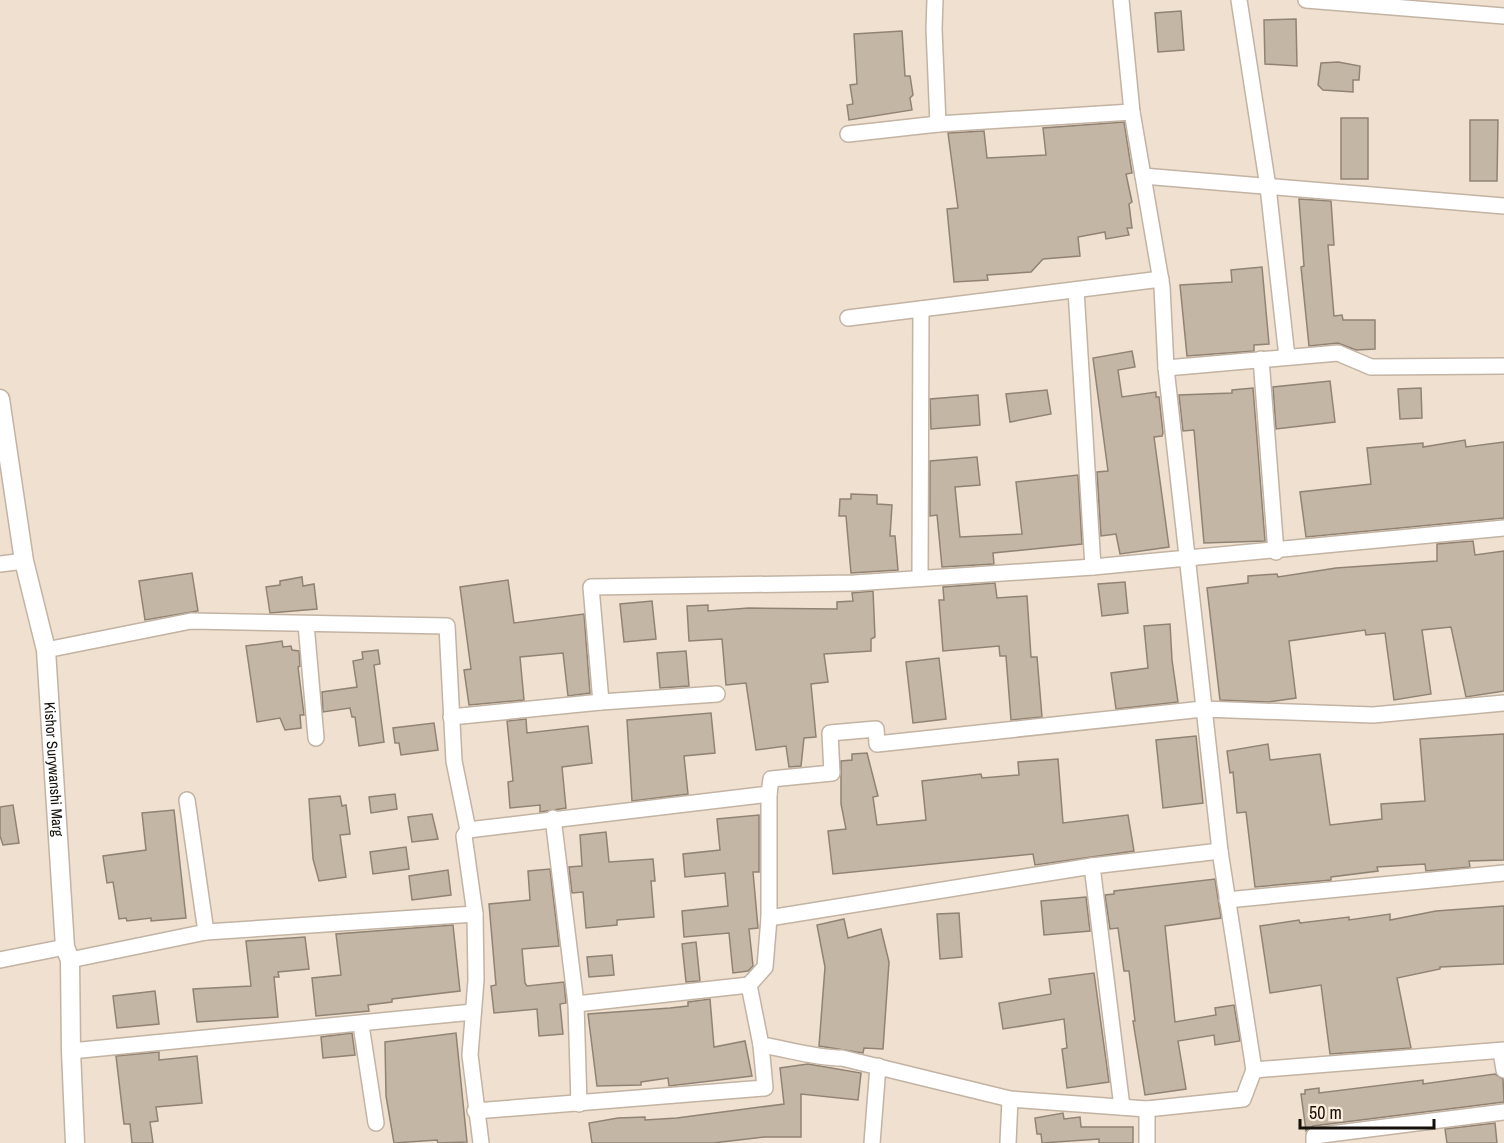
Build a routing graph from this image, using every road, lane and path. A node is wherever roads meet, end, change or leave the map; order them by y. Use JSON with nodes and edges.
{"nodes":[{"id":1,"x":935,"y":0,"type":"edge"},
{"id":2,"x":1121,"y":0,"type":"edge"},
{"id":3,"x":1239,"y":0,"type":"edge"},
{"id":4,"x":1306,"y":0,"type":"edge"},
{"id":5,"x":1504,"y":16,"type":"edge"},
{"id":6,"x":1132,"y":112,"type":"junction"},
{"id":7,"x":938,"y":124,"type":"junction"},
{"id":8,"x":848,"y":134,"type":"dead end"},
{"id":9,"x":1143,"y":176,"type":"junction"},
{"id":10,"x":1268,"y":187,"type":"junction"},
{"id":11,"x":1504,"y":206,"type":"edge"},
{"id":12,"x":1161,"y":279,"type":"junction"},
{"id":13,"x":1076,"y":290,"type":"junction"},
{"id":14,"x":921,"y":309,"type":"junction"},
{"id":15,"x":848,"y":318,"type":"dead end"},
{"id":16,"x":1287,"y":357,"type":"junction"},
{"id":17,"x":1261,"y":359,"type":"junction"},
{"id":18,"x":1504,"y":366,"type":"edge"},
{"id":19,"x":1166,"y":368,"type":"junction"},
{"id":20,"x":0,"y":399,"type":"edge"},
{"id":21,"x":2,"y":427,"type":"edge"},
{"id":22,"x":1504,"y":528,"type":"edge"},
{"id":23,"x":1276,"y":552,"type":"junction"},
{"id":24,"x":1187,"y":559,"type":"junction"},
{"id":25,"x":24,"y":561,"type":"junction"},
{"id":26,"x":0,"y":564,"type":"edge"},
{"id":27,"x":1093,"y":567,"type":"junction"},
{"id":28,"x":920,"y":578,"type":"junction"},
{"id":29,"x":306,"y":624,"type":"junction"},
{"id":30,"x":46,"y":650,"type":"junction"},
{"id":31,"x":717,"y":694,"type":"dead end"},
{"id":32,"x":602,"y":702,"type":"junction"},
{"id":33,"x":1504,"y":703,"type":"edge"},
{"id":34,"x":1203,"y":709,"type":"junction"},
{"id":35,"x":452,"y":717,"type":"junction"},
{"id":36,"x":316,"y":738,"type":"dead end"},
{"id":37,"x":769,"y":794,"type":"junction"},
{"id":38,"x":187,"y":800,"type":"dead end"},
{"id":39,"x":553,"y":818,"type":"junction"},
{"id":40,"x":468,"y":830,"type":"junction"},
{"id":41,"x":1220,"y":851,"type":"junction"},
{"id":42,"x":1092,"y":866,"type":"junction"},
{"id":43,"x":1504,"y":873,"type":"edge"},
{"id":44,"x":1227,"y":900,"type":"junction"},
{"id":45,"x":475,"y":914,"type":"junction"},
{"id":46,"x":769,"y":918,"type":"junction"},
{"id":47,"x":206,"y":932,"type":"junction"},
{"id":48,"x":68,"y":953,"type":"junction"},
{"id":49,"x":0,"y":960,"type":"edge"},
{"id":50,"x":749,"y":985,"type":"junction"},
{"id":51,"x":576,"y":1004,"type":"junction"},
{"id":52,"x":473,"y":1012,"type":"junction"},
{"id":53,"x":361,"y":1025,"type":"junction"},
{"id":54,"x":760,"y":1045,"type":"junction"},
{"id":55,"x":1502,"y":1050,"type":"edge"},
{"id":56,"x":71,"y":1052,"type":"junction"},
{"id":57,"x":878,"y":1066,"type":"junction"},
{"id":58,"x":1254,"y":1070,"type":"junction"},
{"id":59,"x":1504,"y":1070,"type":"edge"},
{"id":60,"x":1010,"y":1100,"type":"junction"},
{"id":61,"x":579,"y":1104,"type":"junction"},
{"id":62,"x":1122,"y":1107,"type":"junction"},
{"id":63,"x":1147,"y":1109,"type":"junction"},
{"id":64,"x":475,"y":1111,"type":"junction"},
{"id":65,"x":1504,"y":1112,"type":"edge"},
{"id":66,"x":376,"y":1123,"type":"dead end"},
{"id":67,"x":75,"y":1143,"type":"edge"},
{"id":68,"x":481,"y":1143,"type":"edge"},
{"id":69,"x":872,"y":1143,"type":"edge"},
{"id":70,"x":1008,"y":1143,"type":"edge"},
{"id":71,"x":1147,"y":1143,"type":"edge"},
{"id":72,"x":1314,"y":1143,"type":"edge"}],
"edges":[{"from":1,"to":7,"type":"street"},
{"from":2,"to":6,"type":"street"},
{"from":3,"to":10,"type":"street"},
{"from":4,"to":5,"type":"street"},
{"from":6,"to":7,"type":"street"},
{"from":6,"to":9,"type":"street"},
{"from":7,"to":8,"type":"street"},
{"from":9,"to":10,"type":"street"},
{"from":9,"to":12,"type":"street"},
{"from":10,"to":11,"type":"street"},
{"from":10,"to":16,"type":"street"},
{"from":12,"to":13,"type":"street"},
{"from":12,"to":19,"type":"street"},
{"from":13,"to":14,"type":"street"},
{"from":13,"to":27,"type":"street"},
{"from":14,"to":15,"type":"street"},
{"from":14,"to":28,"type":"street"},
{"from":16,"to":17,"type":"street"},
{"from":16,"to":18,"type":"street"},
{"from":17,"to":19,"type":"street"},
{"from":17,"to":23,"type":"street"},
{"from":19,"to":24,"type":"street"},
{"from":20,"to":21,"type":"street","name":"Kishor Surywanshi Marg"},
{"from":21,"to":25,"type":"street","name":"Kishor Surywanshi Marg"},
{"from":22,"to":23,"type":"street"},
{"from":23,"to":24,"type":"street"},
{"from":24,"to":27,"type":"street"},
{"from":24,"to":34,"type":"street"},
{"from":25,"to":26,"type":"street"},
{"from":25,"to":30,"type":"street","name":"Kishor Surywanshi Marg"},
{"from":27,"to":28,"type":"street"},
{"from":28,"to":32,"type":"street"},
{"from":29,"to":30,"type":"street"},
{"from":29,"to":35,"type":"street"},
{"from":29,"to":36,"type":"street"},
{"from":30,"to":48,"type":"street","name":"Kishor Surywanshi Marg"},
{"from":31,"to":32,"type":"street"},
{"from":32,"to":35,"type":"street"},
{"from":33,"to":34,"type":"street"},
{"from":34,"to":37,"type":"street"},
{"from":34,"to":41,"type":"street"},
{"from":35,"to":40,"type":"street"},
{"from":37,"to":39,"type":"street"},
{"from":37,"to":46,"type":"street"},
{"from":38,"to":47,"type":"street"},
{"from":39,"to":40,"type":"street"},
{"from":39,"to":51,"type":"street"},
{"from":40,"to":45,"type":"street"},
{"from":41,"to":42,"type":"street"},
{"from":41,"to":44,"type":"street"},
{"from":42,"to":46,"type":"street"},
{"from":42,"to":62,"type":"street"},
{"from":43,"to":44,"type":"street"},
{"from":44,"to":58,"type":"street"},
{"from":45,"to":47,"type":"street"},
{"from":45,"to":52,"type":"street"},
{"from":46,"to":50,"type":"street"},
{"from":47,"to":48,"type":"street"},
{"from":48,"to":49,"type":"street"},
{"from":48,"to":56,"type":"street","name":"Kishor Surywanshi Marg"},
{"from":50,"to":51,"type":"street"},
{"from":50,"to":54,"type":"street"},
{"from":51,"to":61,"type":"street"},
{"from":52,"to":53,"type":"street"},
{"from":52,"to":64,"type":"street"},
{"from":53,"to":56,"type":"street"},
{"from":53,"to":66,"type":"street"},
{"from":54,"to":57,"type":"street"},
{"from":54,"to":61,"type":"street"},
{"from":55,"to":58,"type":"street"},
{"from":55,"to":59,"type":"street"},
{"from":56,"to":67,"type":"street","name":"Kishor Surywanshi Marg"},
{"from":57,"to":60,"type":"street"},
{"from":57,"to":69,"type":"street"},
{"from":58,"to":63,"type":"street"},
{"from":60,"to":62,"type":"street"},
{"from":60,"to":70,"type":"street"},
{"from":61,"to":64,"type":"street"},
{"from":62,"to":63,"type":"street"},
{"from":63,"to":71,"type":"street"},
{"from":64,"to":68,"type":"street"},
{"from":65,"to":72,"type":"street"}]}
